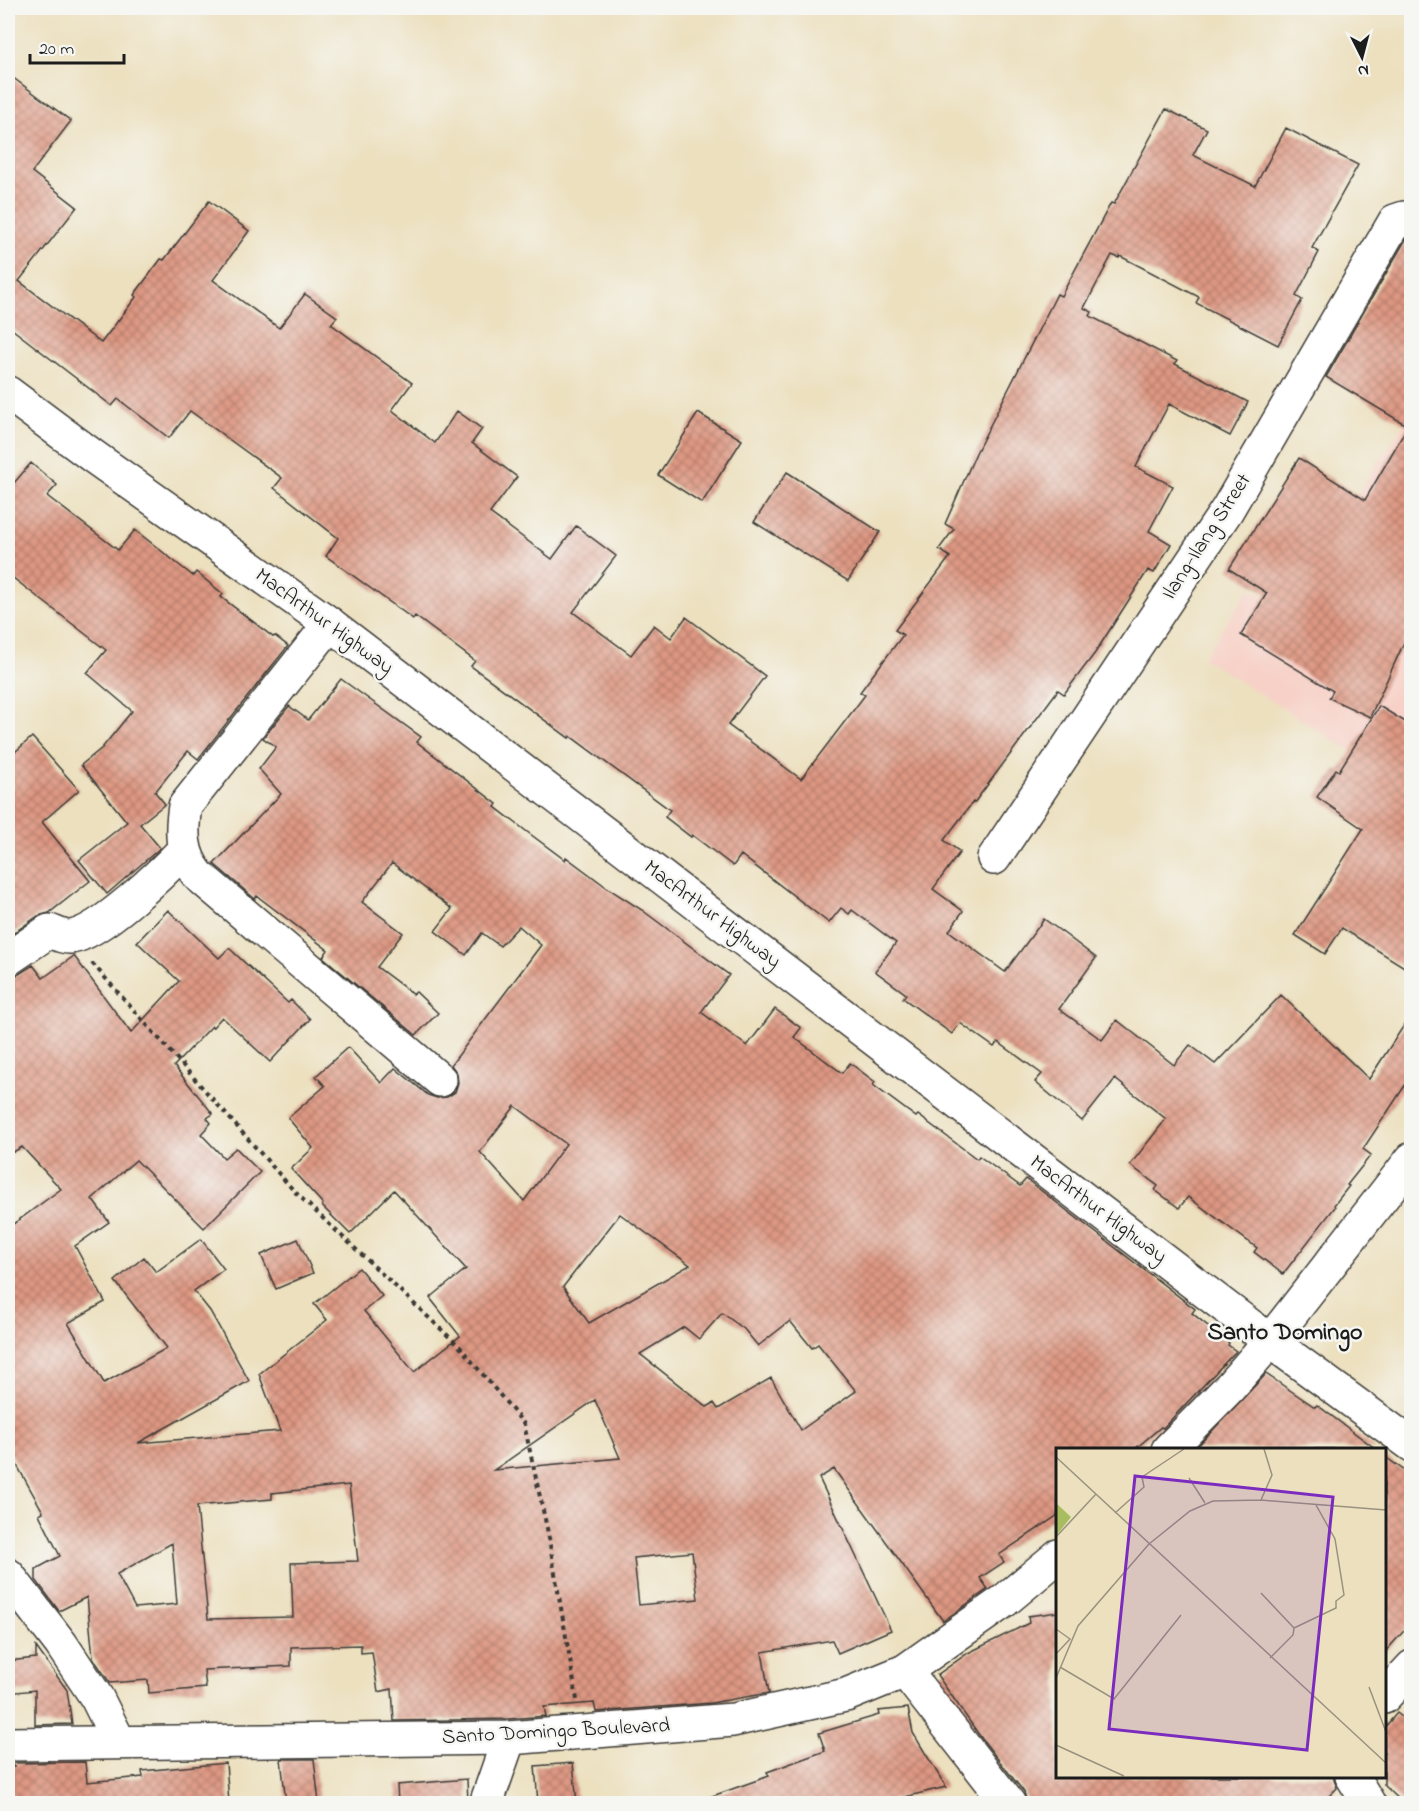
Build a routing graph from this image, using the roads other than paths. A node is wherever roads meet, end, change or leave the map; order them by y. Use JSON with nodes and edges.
{"nodes":[{"id":1,"x":1412,"y":222,"type":"edge"},
{"id":2,"x":8,"y":393,"type":"edge"},
{"id":3,"x":330,"y":624,"type":"junction"},
{"id":4,"x":184,"y":850,"type":"junction"},
{"id":5,"x":994,"y":858,"type":"dead end"},
{"id":6,"x":8,"y":958,"type":"edge"},
{"id":7,"x":440,"y":1080,"type":"dead end"},
{"id":8,"x":1412,"y":1159,"type":"edge"},
{"id":9,"x":1270,"y":1341,"type":"junction"},
{"id":10,"x":1412,"y":1445,"type":"edge"},
{"id":11,"x":1169,"y":1448,"type":"edge"},
{"id":12,"x":1056,"y":1558,"type":"edge"},
{"id":13,"x":8,"y":1575,"type":"edge"},
{"id":14,"x":1412,"y":1667,"type":"edge"},
{"id":15,"x":905,"y":1671,"type":"junction"},
{"id":16,"x":1386,"y":1695,"type":"edge"},
{"id":17,"x":509,"y":1738,"type":"junction"},
{"id":18,"x":119,"y":1742,"type":"junction"},
{"id":19,"x":8,"y":1744,"type":"edge"},
{"id":20,"x":1353,"y":1778,"type":"edge"},
{"id":21,"x":486,"y":1803,"type":"edge"},
{"id":22,"x":1009,"y":1803,"type":"edge"},
{"id":23,"x":1369,"y":1803,"type":"edge"}],
"edges":[{"from":1,"to":5,"type":"main road","name":"Ilang-Ilang Street"},
{"from":2,"to":3,"type":"main road","name":"MacArthur Highway"},
{"from":3,"to":4,"type":"main road"},
{"from":3,"to":9,"type":"main road","name":"MacArthur Highway"},
{"from":4,"to":6,"type":"main road"},
{"from":4,"to":7,"type":"main road"},
{"from":8,"to":9,"type":"main road"},
{"from":9,"to":10,"type":"main road","name":"MacArthur Highway"},
{"from":9,"to":11,"type":"main road"},
{"from":12,"to":15,"type":"main road","name":"Santo Domingo Boulevard"},
{"from":13,"to":18,"type":"main road"},
{"from":14,"to":16,"type":"main road"},
{"from":15,"to":17,"type":"main road","name":"Santo Domingo Boulevard"},
{"from":15,"to":22,"type":"main road"},
{"from":17,"to":18,"type":"main road","name":"Santo Domingo Boulevard"},
{"from":17,"to":21,"type":"main road"},
{"from":18,"to":19,"type":"main road","name":"Santo Domingo Boulevard"},
{"from":20,"to":23,"type":"main road"}]}
